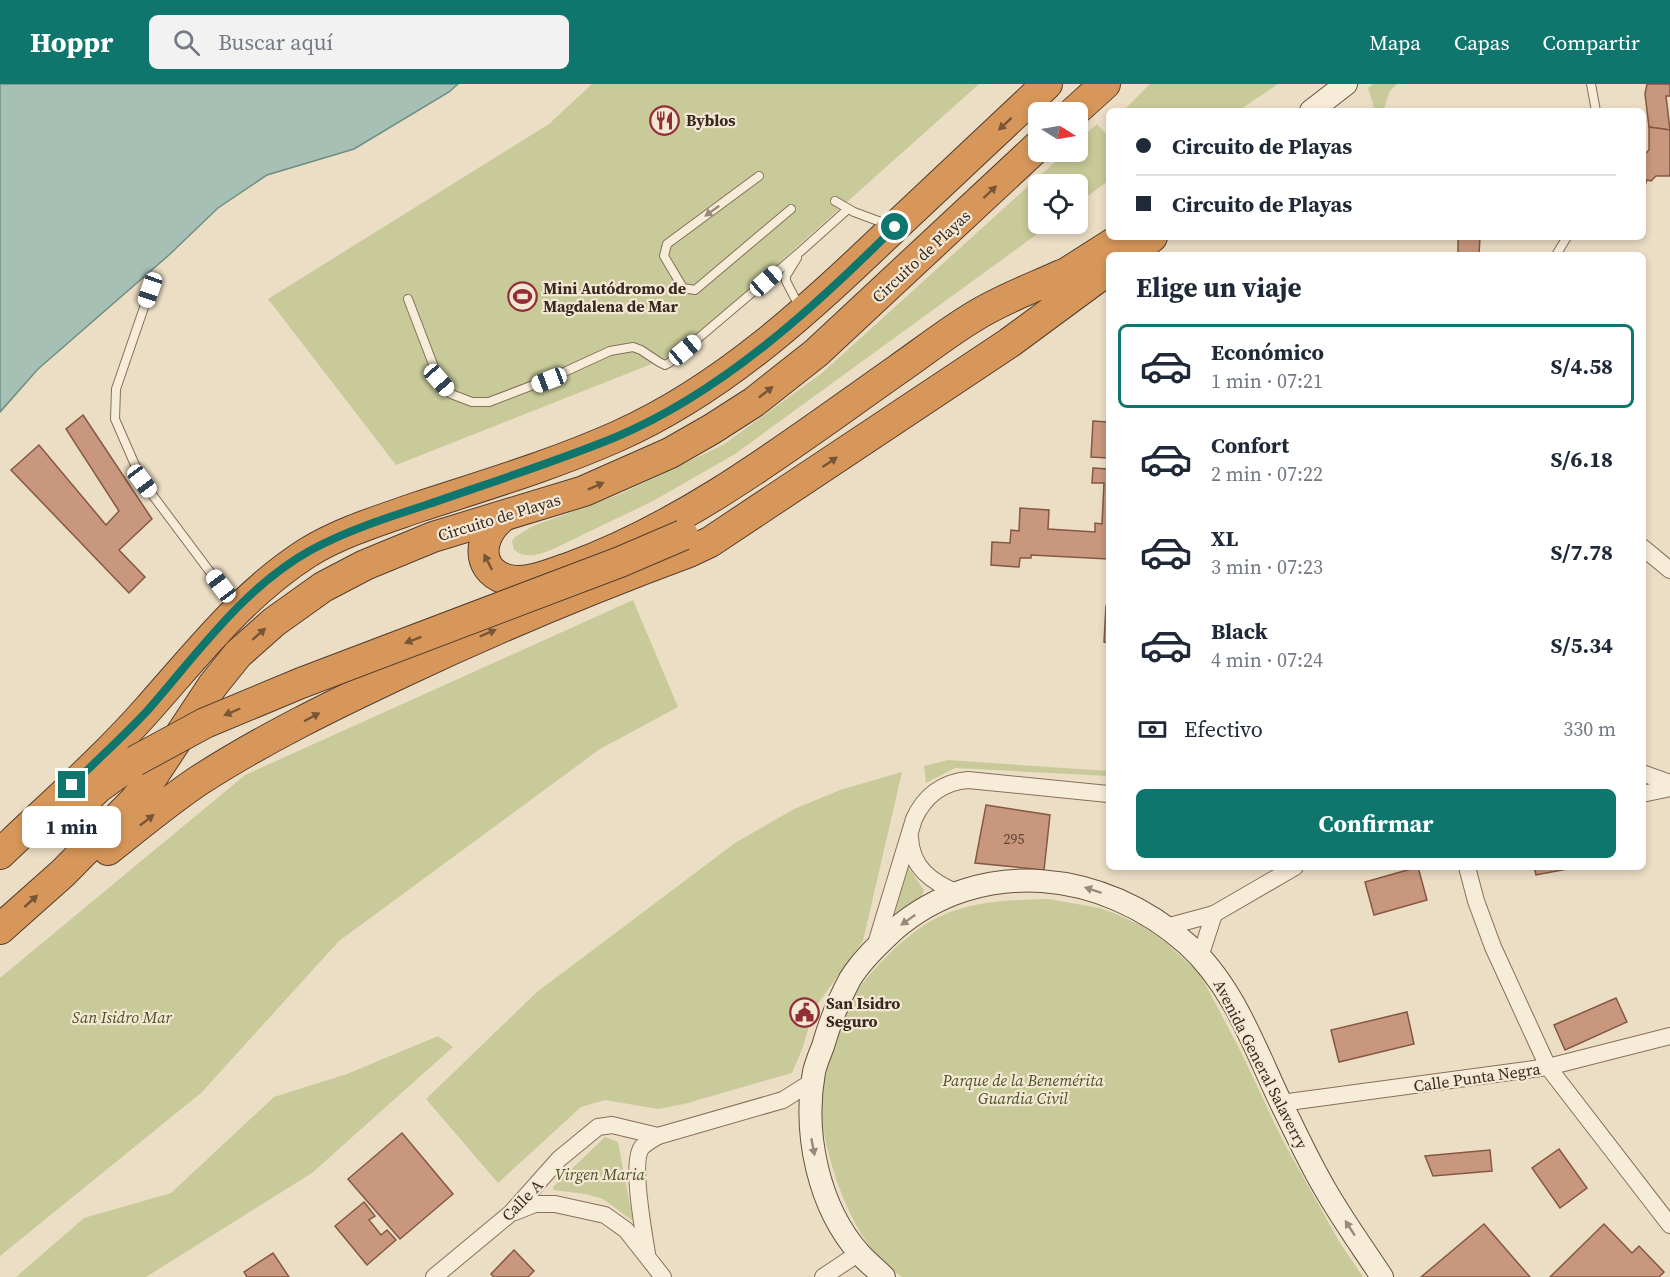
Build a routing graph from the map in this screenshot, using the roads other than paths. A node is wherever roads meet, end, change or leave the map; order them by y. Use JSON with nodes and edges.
{"nodes":[{"id":1,"x":1047,"y":84,"type":"edge"},
{"id":2,"x":1105,"y":84,"type":"edge"},
{"id":3,"x":1346,"y":84,"type":"edge"},
{"id":4,"x":1591,"y":84,"type":"edge"},
{"id":5,"x":1085,"y":102,"type":"edge"},
{"id":6,"x":1315,"y":108,"type":"edge"},
{"id":7,"x":1595,"y":108,"type":"edge"},
{"id":8,"x":1028,"y":156,"type":"edge"},
{"id":9,"x":759,"y":176,"type":"dead end"},
{"id":10,"x":835,"y":201,"type":"dead end"},
{"id":11,"x":790,"y":208,"type":"dead end"},
{"id":12,"x":848,"y":209,"type":"junction"},
{"id":13,"x":895,"y":227,"type":"junction"},
{"id":14,"x":1118,"y":240,"type":"edge"},
{"id":15,"x":1148,"y":240,"type":"edge"},
{"id":16,"x":800,"y":252,"type":"junction"},
{"id":17,"x":1132,"y":252,"type":"edge"},
{"id":18,"x":1106,"y":271,"type":"edge"},
{"id":19,"x":1062,"y":275,"type":"junction"},
{"id":20,"x":150,"y":290,"type":"dead end"},
{"id":21,"x":408,"y":299,"type":"dead end"},
{"id":22,"x":803,"y":314,"type":"junction"},
{"id":23,"x":501,"y":518,"type":"junction"},
{"id":24,"x":1646,"y":550,"type":"edge"},
{"id":25,"x":1670,"y":570,"type":"edge"},
{"id":26,"x":238,"y":609,"type":"junction"},
{"id":27,"x":1646,"y":774,"type":"edge"},
{"id":28,"x":1670,"y":783,"type":"edge"},
{"id":29,"x":1670,"y":788,"type":"edge"},
{"id":30,"x":1646,"y":793,"type":"edge"},
{"id":31,"x":1106,"y":794,"type":"edge"},
{"id":32,"x":910,"y":833,"type":"junction"},
{"id":33,"x":0,"y":854,"type":"edge"},
{"id":34,"x":1290,"y":870,"type":"edge"},
{"id":35,"x":1468,"y":870,"type":"edge"},
{"id":36,"x":63,"y":873,"type":"junction"},
{"id":37,"x":0,"y":876,"type":"edge"},
{"id":38,"x":958,"y":893,"type":"junction"},
{"id":39,"x":1214,"y":914,"type":"junction"},
{"id":40,"x":1166,"y":927,"type":"junction"},
{"id":41,"x":0,"y":929,"type":"edge"},
{"id":42,"x":875,"y":947,"type":"junction"},
{"id":43,"x":1200,"y":957,"type":"junction"},
{"id":44,"x":1670,"y":1036,"type":"edge"},
{"id":45,"x":1548,"y":1067,"type":"junction"},
{"id":46,"x":812,"y":1092,"type":"junction"},
{"id":47,"x":1281,"y":1103,"type":"junction"},
{"id":48,"x":657,"y":1136,"type":"junction"},
{"id":49,"x":511,"y":1213,"type":"junction"},
{"id":50,"x":1670,"y":1225,"type":"edge"},
{"id":51,"x":859,"y":1253,"type":"junction"},
{"id":52,"x":648,"y":1255,"type":"junction"},
{"id":53,"x":434,"y":1277,"type":"edge"},
{"id":54,"x":663,"y":1277,"type":"edge"},
{"id":55,"x":823,"y":1277,"type":"edge"},
{"id":56,"x":884,"y":1277,"type":"edge"},
{"id":57,"x":1382,"y":1277,"type":"edge"}],
"edges":[{"from":1,"to":13,"type":"highway","name":"Circuito de Playas","one_way":true},
{"from":2,"to":5,"type":"highway"},
{"from":3,"to":6,"type":"street"},
{"from":4,"to":7,"type":"lane"},
{"from":23,"to":8,"type":"highway","name":"Circuito de Playas","one_way":true},
{"from":9,"to":11,"type":"lane","one_way":true},
{"from":10,"to":12,"type":"lane"},
{"from":12,"to":13,"type":"lane"},
{"from":12,"to":16,"type":"lane"},
{"from":13,"to":22,"type":"highway","name":"Circuito de Playas"},
{"from":14,"to":19,"type":"highway"},
{"from":15,"to":17,"type":"highway"},
{"from":16,"to":21,"type":"lane"},
{"from":16,"to":22,"type":"lane"},
{"from":36,"to":18,"type":"highway","one_way":true},
{"from":19,"to":23,"type":"highway","one_way":true},
{"from":19,"to":37,"type":"highway","one_way":true,"bridge":true},
{"from":20,"to":26,"type":"lane"},
{"from":22,"to":26,"type":"highway","name":"Circuito de Playas"},
{"from":36,"to":23,"type":"highway","name":"Circuito de Playas","one_way":true},
{"from":24,"to":25,"type":"street"},
{"from":26,"to":33,"type":"highway","name":"Circuito de Playas"},
{"from":27,"to":28,"type":"street"},
{"from":29,"to":30,"type":"street"},
{"from":31,"to":32,"type":"street"},
{"from":32,"to":38,"type":"street"},
{"from":32,"to":42,"type":"street"},
{"from":34,"to":39,"type":"street"},
{"from":35,"to":45,"type":"street"},
{"from":41,"to":36,"type":"highway","name":"Circuito de Playas","one_way":true},
{"from":40,"to":38,"type":"street","name":"Avenida General Salaverry","one_way":true},
{"from":38,"to":42,"type":"street","name":"Avenida General Salaverry","one_way":true},
{"from":39,"to":40,"type":"street"},
{"from":39,"to":43,"type":"street"},
{"from":40,"to":43,"type":"street","name":"Avenida General Salaverry"},
{"from":42,"to":46,"type":"street","name":"Avenida General Salaverry"},
{"from":43,"to":47,"type":"street","name":"Avenida General Salaverry"},
{"from":44,"to":45,"type":"street","name":"Calle Punta Negra"},
{"from":45,"to":47,"type":"street","name":"Calle Punta Negra"},
{"from":45,"to":50,"type":"street"},
{"from":46,"to":48,"type":"street","name":"Calle A"},
{"from":46,"to":51,"type":"street","name":"Avenida General Salaverry","one_way":true},
{"from":57,"to":47,"type":"street","name":"Avenida General Salaverry","one_way":true},
{"from":48,"to":49,"type":"street","name":"Calle A"},
{"from":48,"to":52,"type":"street"},
{"from":49,"to":52,"type":"street"},
{"from":49,"to":53,"type":"street","name":"Calle A"},
{"from":51,"to":55,"type":"street"},
{"from":51,"to":56,"type":"street","name":"Avenida General Salaverry"},
{"from":52,"to":54,"type":"street"}]}
